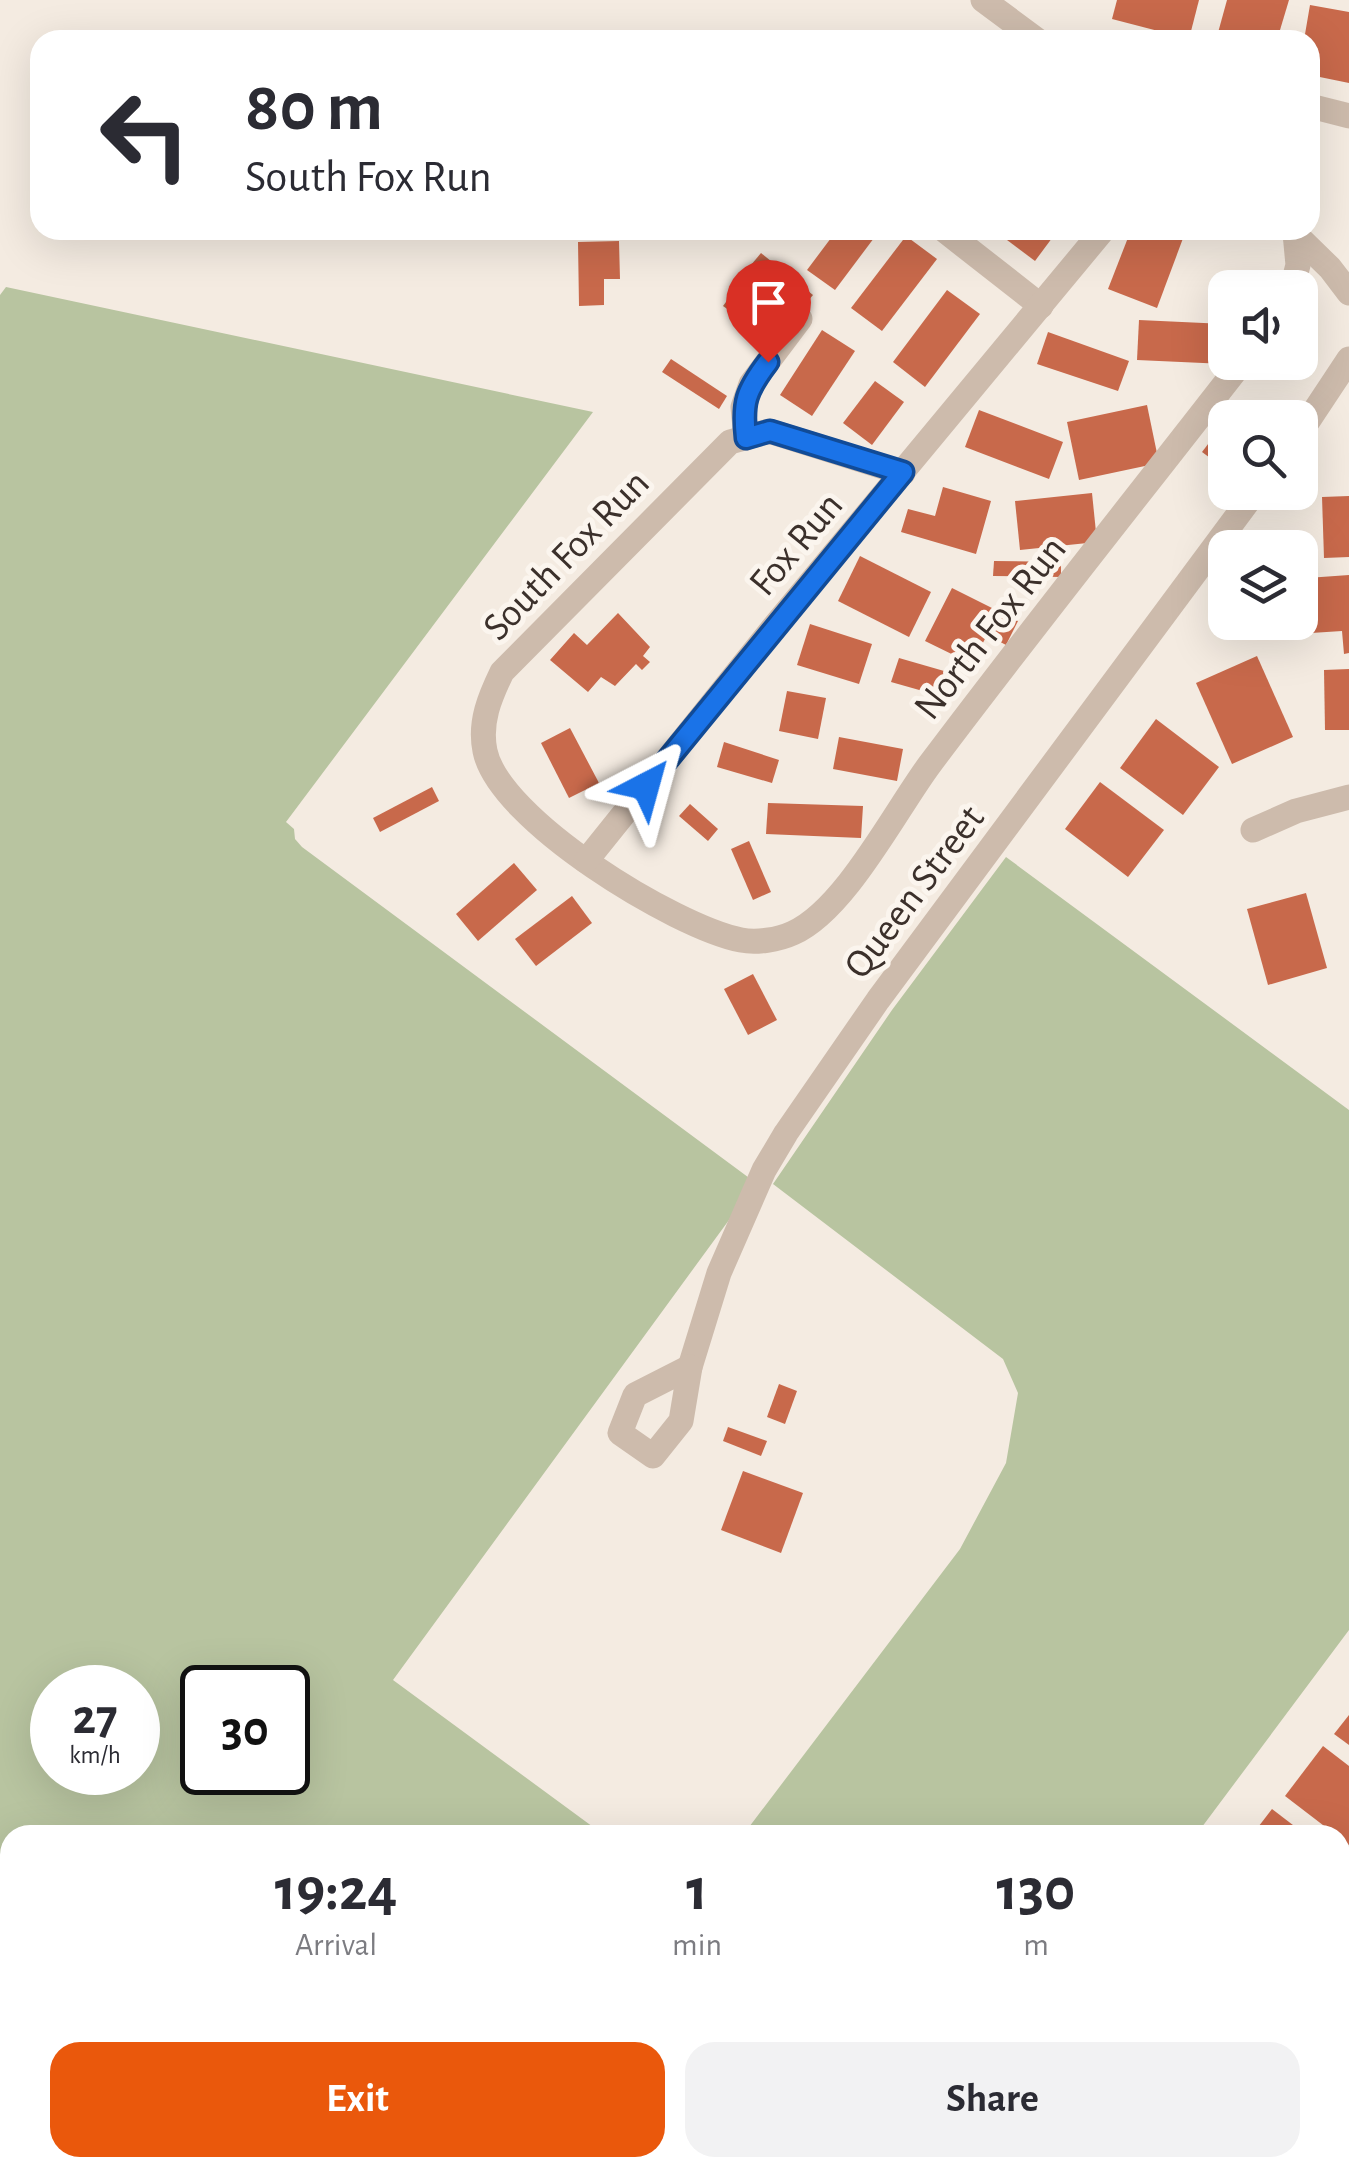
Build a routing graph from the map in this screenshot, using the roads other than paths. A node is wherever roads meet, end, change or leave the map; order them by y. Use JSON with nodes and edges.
{"nodes":[{"id":1,"x":982,"y":0,"type":"edge"},
{"id":2,"x":1023,"y":30,"type":"edge"},
{"id":3,"x":1320,"y":109,"type":"edge"},
{"id":4,"x":1349,"y":116,"type":"edge"},
{"id":5,"x":957,"y":240,"type":"edge"},
{"id":6,"x":1095,"y":240,"type":"edge"},
{"id":7,"x":1294,"y":240,"type":"edge"},
{"id":8,"x":1301,"y":240,"type":"edge"},
{"id":9,"x":1296,"y":270,"type":"edge"},
{"id":10,"x":1349,"y":293,"type":"edge"},
{"id":11,"x":1041,"y":306,"type":"junction"},
{"id":12,"x":800,"y":319,"type":"dead end"},
{"id":13,"x":1349,"y":359,"type":"edge"},
{"id":14,"x":1228,"y":380,"type":"edge"},
{"id":15,"x":1318,"y":406,"type":"edge"},
{"id":16,"x":746,"y":438,"type":"junction"},
{"id":17,"x":903,"y":472,"type":"junction"},
{"id":18,"x":1243,"y":510,"type":"edge"},
{"id":19,"x":1349,"y":796,"type":"edge"},
{"id":20,"x":1253,"y":830,"type":"dead end"},
{"id":21,"x":586,"y":861,"type":"junction"},
{"id":22,"x":690,"y":1367,"type":"dead end"}],
"edges":[{"from":1,"to":2,"type":"street"},
{"from":3,"to":4,"type":"street"},
{"from":5,"to":11,"type":"street"},
{"from":6,"to":11,"type":"street","name":"Fox Run"},
{"from":7,"to":9,"type":"street"},
{"from":8,"to":10,"type":"street"},
{"from":11,"to":17,"type":"street","name":"Fox Run"},
{"from":12,"to":16,"type":"street"},
{"from":13,"to":15,"type":"street"},
{"from":14,"to":21,"type":"street","name":"North Fox Run"},
{"from":16,"to":17,"type":"street"},
{"from":16,"to":21,"type":"street","name":"South Fox Run"},
{"from":17,"to":21,"type":"street","name":"Fox Run"},
{"from":18,"to":22,"type":"street","name":"Queen Street"},
{"from":19,"to":20,"type":"street"}]}
